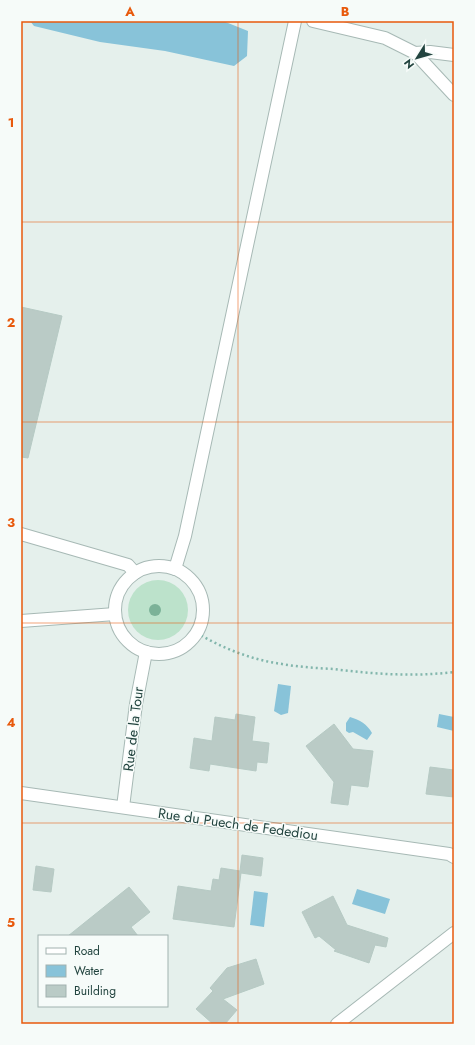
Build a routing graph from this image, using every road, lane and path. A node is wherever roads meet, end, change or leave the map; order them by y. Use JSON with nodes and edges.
{"nodes":[{"id":1,"x":295,"y":21,"type":"edge"},
{"id":2,"x":313,"y":21,"type":"edge"},
{"id":3,"x":415,"y":53,"type":"junction"},
{"id":4,"x":454,"y":55,"type":"edge"},
{"id":5,"x":454,"y":96,"type":"edge"},
{"id":6,"x":21,"y":534,"type":"edge"},
{"id":7,"x":175,"y":569,"type":"junction"},
{"id":8,"x":135,"y":573,"type":"junction"},
{"id":9,"x":115,"y":614,"type":"junction"},
{"id":10,"x":21,"y":620,"type":"edge"},
{"id":11,"x":197,"y":633,"type":"junction"},
{"id":12,"x":146,"y":652,"type":"junction"},
{"id":13,"x":454,"y":672,"type":"edge"},
{"id":14,"x":21,"y":793,"type":"edge"},
{"id":15,"x":123,"y":807,"type":"junction"},
{"id":16,"x":454,"y":857,"type":"edge"},
{"id":17,"x":454,"y":933,"type":"edge"},
{"id":18,"x":337,"y":1024,"type":"edge"}],
"edges":[{"from":1,"to":7,"type":"street"},
{"from":2,"to":3,"type":"street"},
{"from":3,"to":4,"type":"street"},
{"from":3,"to":5,"type":"street"},
{"from":6,"to":8,"type":"street"},
{"from":7,"to":8,"type":"street"},
{"from":7,"to":11,"type":"street"},
{"from":8,"to":9,"type":"street"},
{"from":9,"to":10,"type":"street"},
{"from":9,"to":12,"type":"street"},
{"from":11,"to":12,"type":"street"},
{"from":11,"to":13,"type":"path"},
{"from":12,"to":15,"type":"street","name":"Rue de la Tour"},
{"from":14,"to":15,"type":"street","name":"Rue du Puech de Fedediou"},
{"from":15,"to":16,"type":"street","name":"Rue du Puech de Fedediou"},
{"from":17,"to":18,"type":"street"}]}
